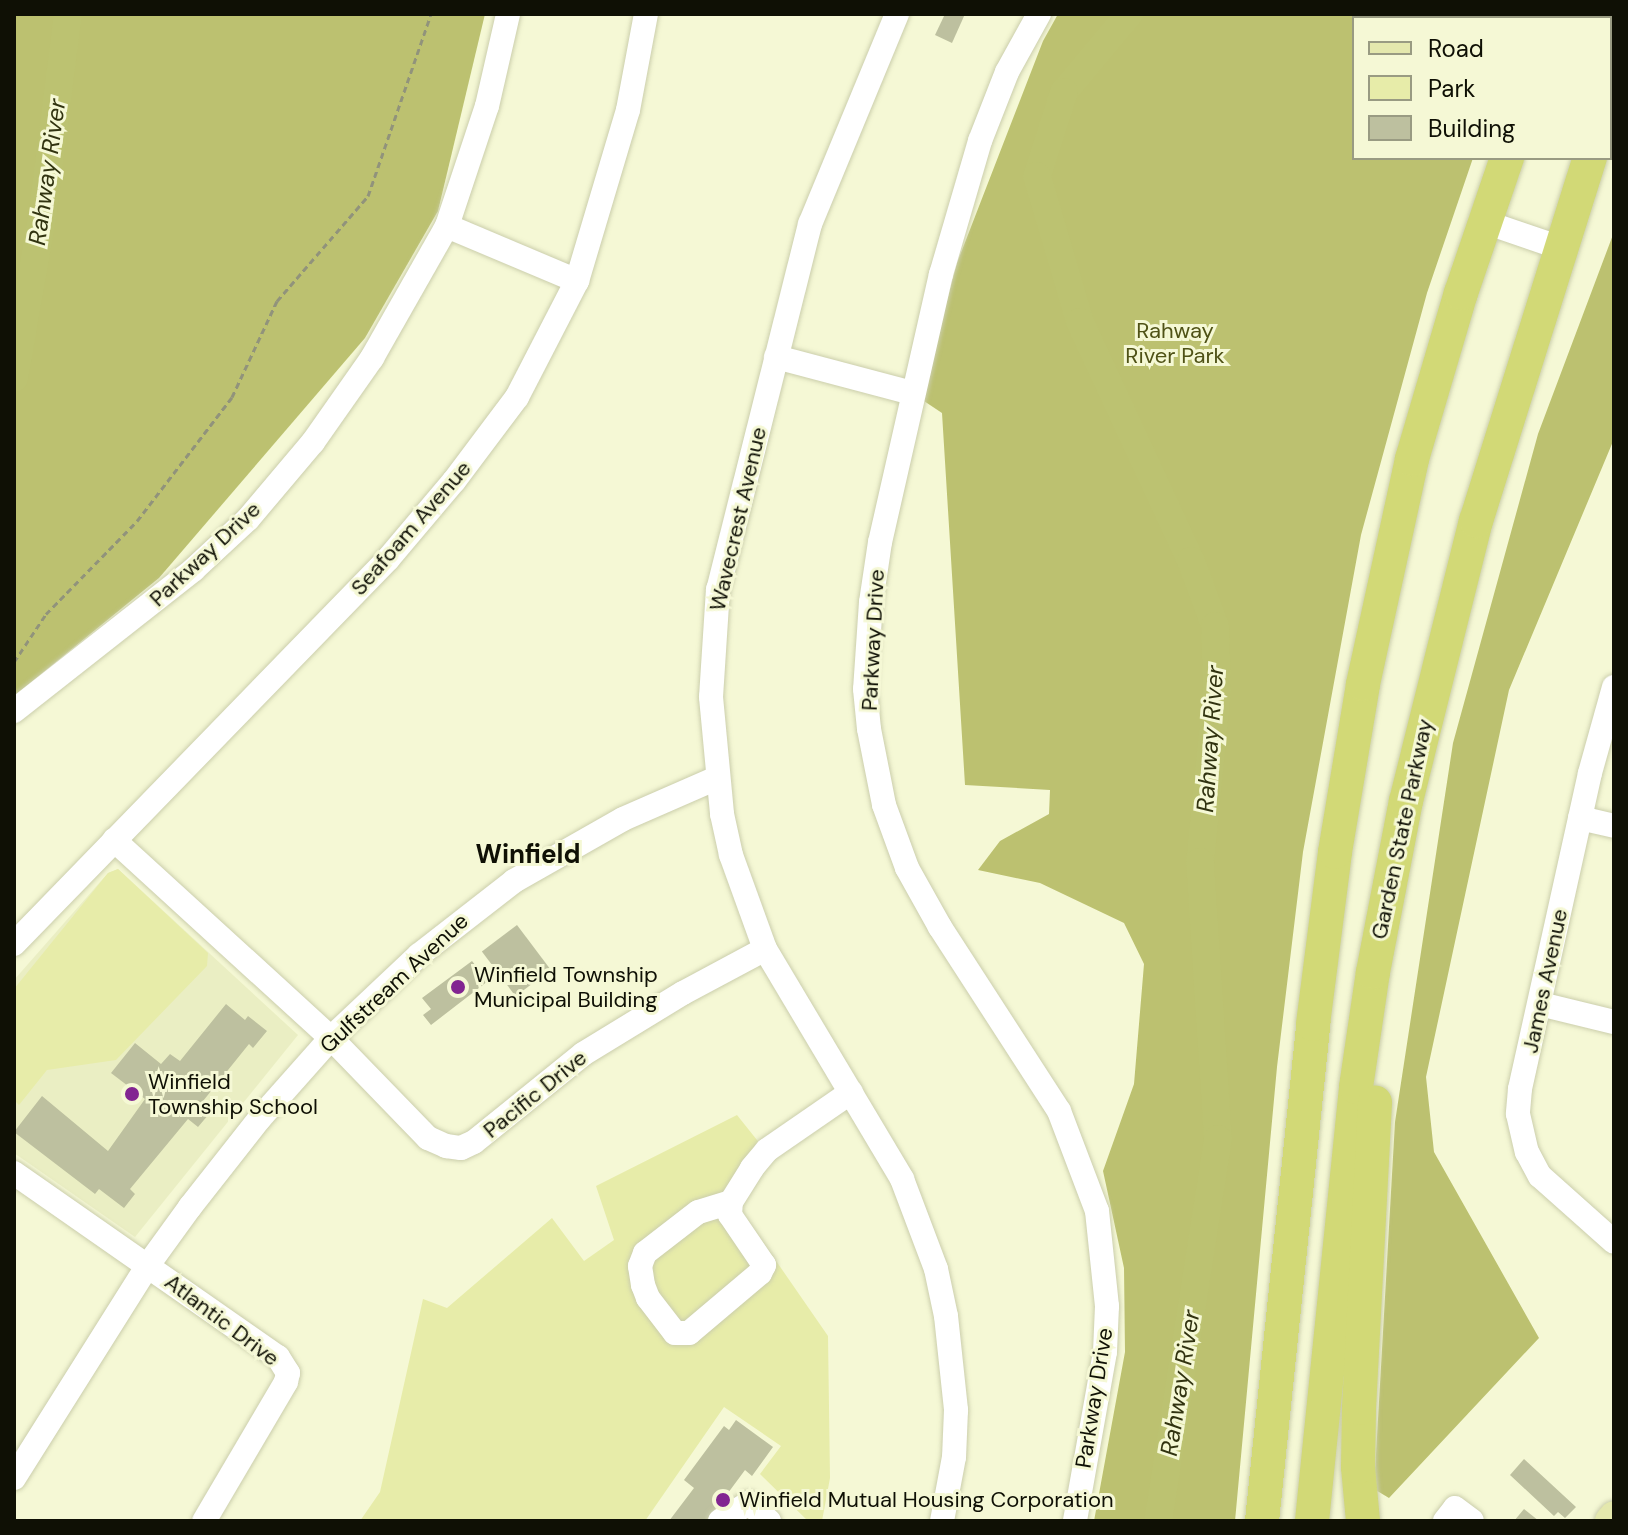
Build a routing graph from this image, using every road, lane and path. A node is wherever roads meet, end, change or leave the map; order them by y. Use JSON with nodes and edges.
{"nodes":[{"id":1,"x":431,"y":14,"type":"edge"},
{"id":2,"x":508,"y":14,"type":"edge"},
{"id":3,"x":646,"y":14,"type":"edge"},
{"id":4,"x":897,"y":14,"type":"edge"},
{"id":5,"x":1039,"y":14,"type":"edge"},
{"id":6,"x":1506,"y":160,"type":"edge"},
{"id":7,"x":1589,"y":160,"type":"edge"},
{"id":8,"x":1601,"y":160,"type":"edge"},
{"id":9,"x":1485,"y":222,"type":"junction"},
{"id":10,"x":447,"y":226,"type":"junction"},
{"id":11,"x":1561,"y":248,"type":"junction"},
{"id":12,"x":577,"y":281,"type":"junction"},
{"id":13,"x":776,"y":357,"type":"junction"},
{"id":14,"x":912,"y":393,"type":"junction"},
{"id":15,"x":14,"y":662,"type":"edge"},
{"id":16,"x":1614,"y":687,"type":"edge"},
{"id":17,"x":14,"y":711,"type":"edge"},
{"id":18,"x":717,"y":778,"type":"junction"},
{"id":19,"x":1580,"y":818,"type":"junction"},
{"id":20,"x":1614,"y":826,"type":"edge"},
{"id":21,"x":114,"y":840,"type":"junction"},
{"id":22,"x":1394,"y":857,"type":"junction"},
{"id":23,"x":14,"y":944,"type":"edge"},
{"id":24,"x":765,"y":949,"type":"junction"},
{"id":25,"x":1540,"y":1004,"type":"junction"},
{"id":26,"x":1614,"y":1022,"type":"edge"},
{"id":27,"x":331,"y":1038,"type":"junction"},
{"id":28,"x":851,"y":1092,"type":"junction"},
{"id":29,"x":14,"y":1173,"type":"edge"},
{"id":30,"x":731,"y":1202,"type":"junction"},
{"id":31,"x":1614,"y":1242,"type":"edge"},
{"id":32,"x":148,"y":1265,"type":"junction"},
{"id":33,"x":14,"y":1478,"type":"edge"},
{"id":34,"x":1614,"y":1516,"type":"edge"},
{"id":35,"x":204,"y":1521,"type":"edge"},
{"id":36,"x":720,"y":1521,"type":"edge"},
{"id":37,"x":769,"y":1521,"type":"edge"},
{"id":38,"x":942,"y":1521,"type":"edge"},
{"id":39,"x":1075,"y":1521,"type":"edge"},
{"id":40,"x":1262,"y":1521,"type":"edge"},
{"id":41,"x":1312,"y":1521,"type":"edge"},
{"id":42,"x":1363,"y":1521,"type":"edge"},
{"id":43,"x":1445,"y":1521,"type":"edge"},
{"id":44,"x":1472,"y":1521,"type":"edge"},
{"id":45,"x":1610,"y":1521,"type":"edge"}],
"edges":[{"from":1,"to":15,"type":"path"},
{"from":2,"to":10,"type":"street","name":"Parkway Drive"},
{"from":3,"to":12,"type":"street","name":"Seafoam Avenue"},
{"from":4,"to":13,"type":"street","name":"Wavecrest Avenue"},
{"from":5,"to":14,"type":"street","name":"Parkway Drive"},
{"from":6,"to":9,"type":"highway"},
{"from":7,"to":11,"type":"highway","name":"Garden State Parkway"},
{"from":8,"to":11,"type":"street"},
{"from":9,"to":11,"type":"street"},
{"from":9,"to":40,"type":"highway"},
{"from":10,"to":12,"type":"street"},
{"from":10,"to":17,"type":"street","name":"Parkway Drive"},
{"from":11,"to":22,"type":"highway","name":"Garden State Parkway"},
{"from":12,"to":21,"type":"street","name":"Seafoam Avenue"},
{"from":13,"to":14,"type":"street"},
{"from":13,"to":18,"type":"street","name":"Wavecrest Avenue"},
{"from":14,"to":39,"type":"street","name":"Parkway Drive"},
{"from":16,"to":19,"type":"street","name":"James Avenue"},
{"from":18,"to":24,"type":"street","name":"Wavecrest Avenue"},
{"from":18,"to":27,"type":"street","name":"Gulfstream Avenue"},
{"from":19,"to":20,"type":"street"},
{"from":19,"to":25,"type":"street","name":"James Avenue"},
{"from":21,"to":23,"type":"street","name":"Seafoam Avenue"},
{"from":21,"to":27,"type":"street","name":"Pacific Drive"},
{"from":22,"to":41,"type":"highway","name":"Garden State Parkway"},
{"from":22,"to":42,"type":"highway"},
{"from":24,"to":27,"type":"street","name":"Pacific Drive"},
{"from":24,"to":28,"type":"street","name":"Wavecrest Avenue"},
{"from":25,"to":26,"type":"street"},
{"from":25,"to":31,"type":"street","name":"James Avenue"},
{"from":27,"to":32,"type":"street","name":"Gulfstream Avenue"},
{"from":28,"to":30,"type":"street"},
{"from":28,"to":38,"type":"street","name":"Wavecrest Avenue"},
{"from":29,"to":32,"type":"street","name":"Atlantic Drive"},
{"from":30,"to":30,"type":"street"},
{"from":32,"to":33,"type":"street","name":"Gulfstream Avenue"},
{"from":32,"to":35,"type":"street","name":"Atlantic Drive"},
{"from":34,"to":45,"type":"main road"},
{"from":36,"to":37,"type":"street"},
{"from":43,"to":44,"type":"street"}]}
